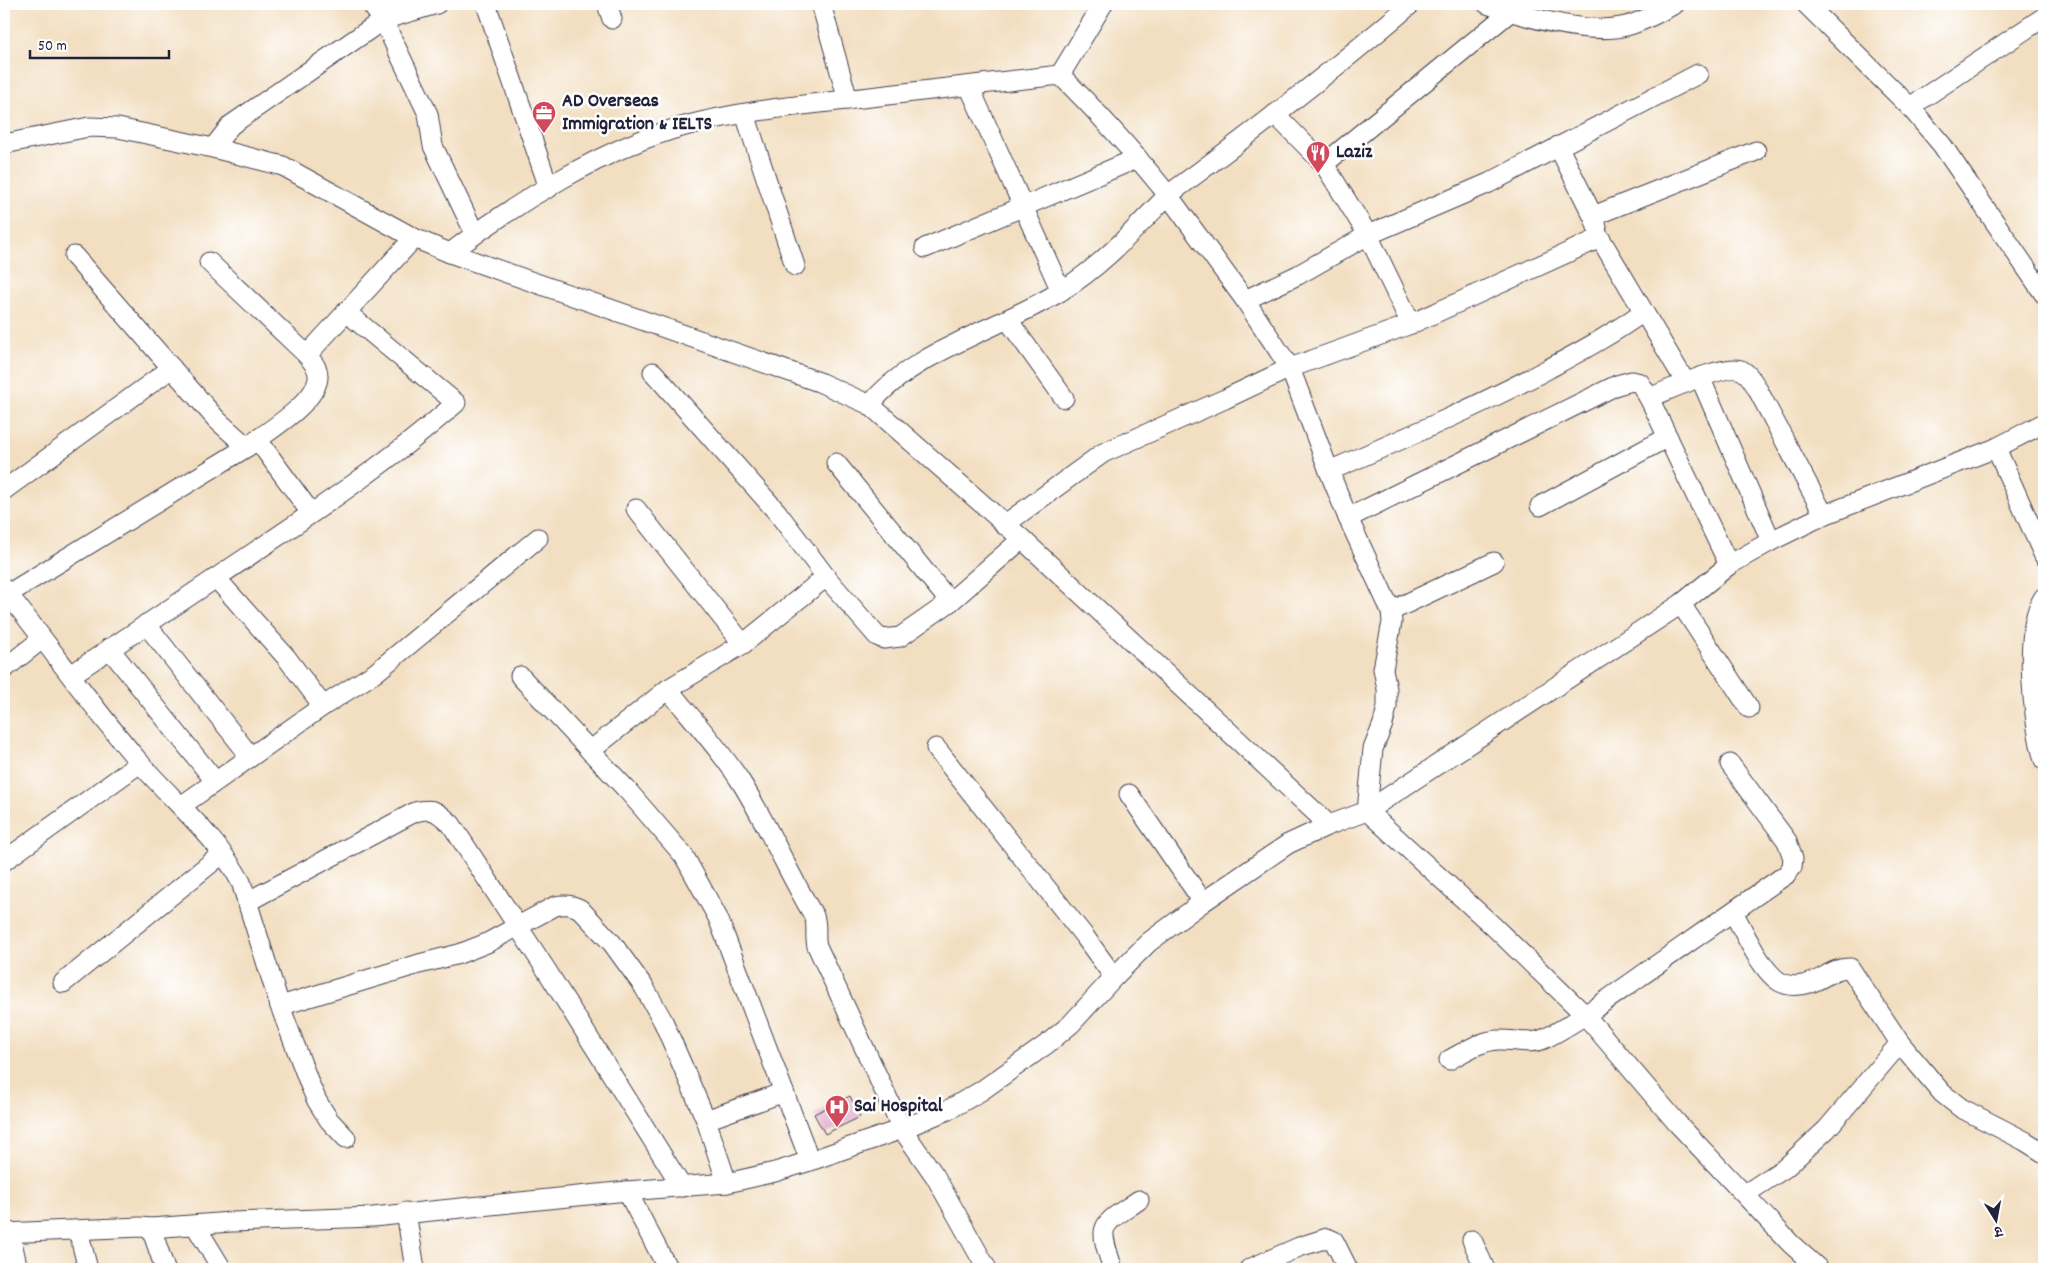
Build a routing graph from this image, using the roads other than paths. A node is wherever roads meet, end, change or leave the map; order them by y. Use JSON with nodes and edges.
{"nodes":[{"id":1,"x":371,"y":4,"type":"edge"},
{"id":2,"x":437,"y":4,"type":"edge"},
{"id":3,"x":486,"y":4,"type":"edge"},
{"id":4,"x":821,"y":4,"type":"edge"},
{"id":5,"x":1103,"y":4,"type":"edge"},
{"id":6,"x":1411,"y":4,"type":"edge"},
{"id":7,"x":1486,"y":4,"type":"edge"},
{"id":8,"x":1675,"y":4,"type":"edge"},
{"id":9,"x":1806,"y":4,"type":"edge"},
{"id":10,"x":1510,"y":12,"type":"junction"},
{"id":11,"x":2044,"y":17,"type":"edge"},
{"id":12,"x":383,"y":20,"type":"junction"},
{"id":13,"x":1698,"y":74,"type":"dead end"},
{"id":14,"x":1060,"y":75,"type":"junction"},
{"id":15,"x":968,"y":86,"type":"junction"},
{"id":16,"x":848,"y":100,"type":"junction"},
{"id":17,"x":1910,"y":107,"type":"junction"},
{"id":18,"x":744,"y":114,"type":"junction"},
{"id":19,"x":1275,"y":114,"type":"junction"},
{"id":20,"x":4,"y":142,"type":"edge"},
{"id":21,"x":1558,"y":146,"type":"junction"},
{"id":22,"x":213,"y":148,"type":"junction"},
{"id":23,"x":1756,"y":151,"type":"dead end"},
{"id":24,"x":1138,"y":158,"type":"junction"},
{"id":25,"x":1324,"y":164,"type":"junction"},
{"id":26,"x":549,"y":188,"type":"junction"},
{"id":27,"x":1168,"y":195,"type":"junction"},
{"id":28,"x":1023,"y":206,"type":"junction"},
{"id":29,"x":1593,"y":216,"type":"junction"},
{"id":30,"x":475,"y":234,"type":"junction"},
{"id":31,"x":1368,"y":235,"type":"junction"},
{"id":32,"x":414,"y":238,"type":"junction"},
{"id":33,"x":1600,"y":238,"type":"junction"},
{"id":34,"x":925,"y":248,"type":"dead end"},
{"id":35,"x":450,"y":253,"type":"junction"},
{"id":36,"x":74,"y":256,"type":"dead end"},
{"id":37,"x":209,"y":262,"type":"dead end"},
{"id":38,"x":795,"y":266,"type":"dead end"},
{"id":39,"x":1061,"y":291,"type":"junction"},
{"id":40,"x":2044,"y":294,"type":"edge"},
{"id":41,"x":1245,"y":300,"type":"junction"},
{"id":42,"x":346,"y":312,"type":"junction"},
{"id":43,"x":1643,"y":312,"type":"junction"},
{"id":44,"x":1008,"y":320,"type":"junction"},
{"id":45,"x":1411,"y":324,"type":"junction"},
{"id":46,"x":307,"y":356,"type":"junction"},
{"id":47,"x":172,"y":368,"type":"junction"},
{"id":48,"x":1290,"y":368,"type":"junction"},
{"id":49,"x":653,"y":372,"type":"dead end"},
{"id":50,"x":1693,"y":380,"type":"junction"},
{"id":51,"x":1064,"y":398,"type":"dead end"},
{"id":52,"x":1649,"y":398,"type":"junction"},
{"id":53,"x":870,"y":405,"type":"junction"},
{"id":54,"x":2044,"y":424,"type":"edge"},
{"id":55,"x":1668,"y":437,"type":"junction"},
{"id":56,"x":252,"y":443,"type":"junction"},
{"id":57,"x":1996,"y":448,"type":"junction"},
{"id":58,"x":836,"y":463,"type":"dead end"},
{"id":59,"x":1329,"y":471,"type":"junction"},
{"id":60,"x":4,"y":490,"type":"edge"},
{"id":61,"x":1540,"y":506,"type":"dead end"},
{"id":62,"x":636,"y":510,"type":"dead end"},
{"id":63,"x":312,"y":513,"type":"junction"},
{"id":64,"x":1824,"y":515,"type":"junction"},
{"id":65,"x":1348,"y":518,"type":"junction"},
{"id":66,"x":1004,"y":524,"type":"junction"},
{"id":67,"x":538,"y":538,"type":"dead end"},
{"id":68,"x":1022,"y":539,"type":"junction"},
{"id":69,"x":1771,"y":541,"type":"junction"},
{"id":70,"x":2044,"y":556,"type":"edge"},
{"id":71,"x":1494,"y":562,"type":"dead end"},
{"id":72,"x":1729,"y":565,"type":"junction"},
{"id":73,"x":826,"y":577,"type":"junction"},
{"id":74,"x":216,"y":578,"type":"junction"},
{"id":75,"x":6,"y":591,"type":"edge"},
{"id":76,"x":2044,"y":597,"type":"edge"},
{"id":77,"x":950,"y":602,"type":"junction"},
{"id":78,"x":1681,"y":604,"type":"junction"},
{"id":79,"x":1391,"y":611,"type":"junction"},
{"id":80,"x":146,"y":624,"type":"junction"},
{"id":81,"x":42,"y":639,"type":"junction"},
{"id":82,"x":743,"y":644,"type":"junction"},
{"id":83,"x":109,"y":648,"type":"junction"},
{"id":84,"x":4,"y":669,"type":"edge"},
{"id":85,"x":71,"y":675,"type":"junction"},
{"id":86,"x":520,"y":676,"type":"dead end"},
{"id":87,"x":668,"y":689,"type":"junction"},
{"id":88,"x":323,"y":706,"type":"junction"},
{"id":89,"x":1749,"y":708,"type":"dead end"},
{"id":90,"x":936,"y":748,"type":"dead end"},
{"id":91,"x":590,"y":750,"type":"junction"},
{"id":92,"x":250,"y":756,"type":"junction"},
{"id":93,"x":2044,"y":760,"type":"edge"},
{"id":94,"x":140,"y":763,"type":"junction"},
{"id":95,"x":1730,"y":764,"type":"dead end"},
{"id":96,"x":215,"y":780,"type":"junction"},
{"id":97,"x":1129,"y":794,"type":"dead end"},
{"id":98,"x":181,"y":806,"type":"junction"},
{"id":99,"x":1367,"y":811,"type":"junction"},
{"id":100,"x":1330,"y":825,"type":"junction"},
{"id":101,"x":222,"y":854,"type":"junction"},
{"id":102,"x":4,"y":861,"type":"edge"},
{"id":103,"x":247,"y":902,"type":"junction"},
{"id":104,"x":1203,"y":902,"type":"junction"},
{"id":105,"x":1733,"y":912,"type":"junction"},
{"id":106,"x":517,"y":926,"type":"junction"},
{"id":107,"x":1114,"y":976,"type":"junction"},
{"id":108,"x":63,"y":983,"type":"dead end"},
{"id":109,"x":280,"y":1006,"type":"junction"},
{"id":110,"x":1585,"y":1015,"type":"junction"},
{"id":111,"x":1900,"y":1043,"type":"junction"},
{"id":112,"x":1449,"y":1060,"type":"dead end"},
{"id":113,"x":784,"y":1092,"type":"junction"},
{"id":114,"x":706,"y":1120,"type":"junction"},
{"id":115,"x":902,"y":1129,"type":"junction"},
{"id":116,"x":346,"y":1138,"type":"dead end"},
{"id":117,"x":2044,"y":1153,"type":"edge"},
{"id":118,"x":810,"y":1161,"type":"junction"},
{"id":119,"x":727,"y":1183,"type":"junction"},
{"id":120,"x":682,"y":1187,"type":"junction"},
{"id":121,"x":627,"y":1190,"type":"junction"},
{"id":122,"x":1745,"y":1194,"type":"junction"},
{"id":123,"x":1139,"y":1200,"type":"dead end"},
{"id":124,"x":406,"y":1212,"type":"junction"},
{"id":125,"x":195,"y":1226,"type":"junction"},
{"id":126,"x":151,"y":1228,"type":"junction"},
{"id":127,"x":78,"y":1230,"type":"junction"},
{"id":128,"x":7,"y":1233,"type":"edge"},
{"id":129,"x":1472,"y":1240,"type":"dead end"},
{"id":130,"x":18,"y":1269,"type":"edge"},
{"id":131,"x":88,"y":1269,"type":"edge"},
{"id":132,"x":165,"y":1269,"type":"edge"},
{"id":133,"x":222,"y":1269,"type":"edge"},
{"id":134,"x":415,"y":1269,"type":"edge"},
{"id":135,"x":668,"y":1269,"type":"edge"},
{"id":136,"x":987,"y":1269,"type":"edge"},
{"id":137,"x":1113,"y":1269,"type":"edge"},
{"id":138,"x":1249,"y":1269,"type":"edge"},
{"id":139,"x":1348,"y":1269,"type":"edge"},
{"id":140,"x":1485,"y":1269,"type":"edge"},
{"id":141,"x":1819,"y":1269,"type":"edge"}],
"edges":[{"from":1,"to":12,"type":"street"},
{"from":2,"to":12,"type":"street"},
{"from":3,"to":26,"type":"street"},
{"from":4,"to":16,"type":"street"},
{"from":5,"to":14,"type":"street"},
{"from":6,"to":19,"type":"street"},
{"from":7,"to":10,"type":"street"},
{"from":8,"to":10,"type":"street"},
{"from":9,"to":17,"type":"street"},
{"from":10,"to":25,"type":"street"},
{"from":11,"to":17,"type":"street"},
{"from":12,"to":22,"type":"street"},
{"from":12,"to":30,"type":"street"},
{"from":13,"to":21,"type":"street"},
{"from":14,"to":15,"type":"street"},
{"from":14,"to":24,"type":"street"},
{"from":15,"to":16,"type":"street"},
{"from":15,"to":28,"type":"street"},
{"from":16,"to":18,"type":"street"},
{"from":17,"to":40,"type":"street"},
{"from":18,"to":26,"type":"street"},
{"from":18,"to":38,"type":"street"},
{"from":19,"to":25,"type":"street"},
{"from":19,"to":27,"type":"street"},
{"from":20,"to":22,"type":"street"},
{"from":21,"to":29,"type":"street"},
{"from":21,"to":31,"type":"street"},
{"from":22,"to":32,"type":"street"},
{"from":23,"to":29,"type":"street"},
{"from":24,"to":27,"type":"street"},
{"from":24,"to":28,"type":"street"},
{"from":25,"to":31,"type":"street"},
{"from":26,"to":30,"type":"street"},
{"from":27,"to":39,"type":"street"},
{"from":27,"to":41,"type":"street"},
{"from":28,"to":34,"type":"street"},
{"from":28,"to":39,"type":"street"},
{"from":29,"to":33,"type":"street"},
{"from":30,"to":35,"type":"street"},
{"from":31,"to":41,"type":"street"},
{"from":31,"to":45,"type":"street"},
{"from":32,"to":35,"type":"street"},
{"from":32,"to":42,"type":"street"},
{"from":33,"to":43,"type":"street"},
{"from":33,"to":45,"type":"street"},
{"from":35,"to":53,"type":"street"},
{"from":36,"to":47,"type":"street"},
{"from":37,"to":46,"type":"street"},
{"from":39,"to":44,"type":"street"},
{"from":41,"to":48,"type":"street"},
{"from":42,"to":46,"type":"street"},
{"from":42,"to":63,"type":"street"},
{"from":43,"to":50,"type":"street"},
{"from":43,"to":59,"type":"street"},
{"from":44,"to":51,"type":"street"},
{"from":44,"to":53,"type":"street"},
{"from":45,"to":48,"type":"street"},
{"from":46,"to":56,"type":"street"},
{"from":47,"to":56,"type":"street"},
{"from":47,"to":60,"type":"street"},
{"from":48,"to":59,"type":"street"},
{"from":48,"to":66,"type":"street"},
{"from":49,"to":73,"type":"street"},
{"from":50,"to":52,"type":"street"},
{"from":50,"to":64,"type":"street"},
{"from":50,"to":69,"type":"street"},
{"from":52,"to":55,"type":"street"},
{"from":52,"to":65,"type":"street"},
{"from":53,"to":66,"type":"street"},
{"from":54,"to":57,"type":"street"},
{"from":55,"to":61,"type":"street"},
{"from":55,"to":72,"type":"street"},
{"from":56,"to":63,"type":"street"},
{"from":56,"to":75,"type":"street"},
{"from":57,"to":64,"type":"street"},
{"from":57,"to":70,"type":"street"},
{"from":58,"to":77,"type":"street"},
{"from":59,"to":65,"type":"street"},
{"from":62,"to":82,"type":"street"},
{"from":63,"to":74,"type":"street"},
{"from":64,"to":69,"type":"street"},
{"from":65,"to":79,"type":"street"},
{"from":66,"to":68,"type":"street"},
{"from":67,"to":88,"type":"street"},
{"from":68,"to":77,"type":"street"},
{"from":68,"to":100,"type":"street"},
{"from":69,"to":72,"type":"street"},
{"from":71,"to":79,"type":"street"},
{"from":72,"to":78,"type":"street"},
{"from":73,"to":77,"type":"street"},
{"from":73,"to":82,"type":"street"},
{"from":74,"to":80,"type":"street"},
{"from":74,"to":88,"type":"street"},
{"from":75,"to":81,"type":"street"},
{"from":76,"to":93,"type":"street"},
{"from":78,"to":89,"type":"street"},
{"from":78,"to":99,"type":"street"},
{"from":79,"to":99,"type":"street"},
{"from":80,"to":83,"type":"street"},
{"from":80,"to":92,"type":"street"},
{"from":81,"to":84,"type":"street"},
{"from":81,"to":85,"type":"street"},
{"from":82,"to":87,"type":"street"},
{"from":83,"to":85,"type":"street"},
{"from":83,"to":96,"type":"street"},
{"from":85,"to":94,"type":"street"},
{"from":86,"to":91,"type":"street"},
{"from":87,"to":91,"type":"street"},
{"from":87,"to":115,"type":"street"},
{"from":88,"to":92,"type":"street"},
{"from":90,"to":107,"type":"street"},
{"from":91,"to":113,"type":"street"},
{"from":92,"to":96,"type":"street"},
{"from":94,"to":98,"type":"street"},
{"from":94,"to":102,"type":"street"},
{"from":95,"to":105,"type":"street"},
{"from":96,"to":98,"type":"street"},
{"from":97,"to":104,"type":"street"},
{"from":98,"to":101,"type":"street"},
{"from":99,"to":100,"type":"street"},
{"from":99,"to":110,"type":"street"},
{"from":100,"to":104,"type":"street"},
{"from":101,"to":103,"type":"street"},
{"from":101,"to":108,"type":"street"},
{"from":103,"to":106,"type":"street"},
{"from":103,"to":109,"type":"street"},
{"from":104,"to":107,"type":"street"},
{"from":105,"to":110,"type":"street"},
{"from":105,"to":111,"type":"street"},
{"from":106,"to":109,"type":"street"},
{"from":106,"to":114,"type":"street"},
{"from":106,"to":120,"type":"street"},
{"from":107,"to":115,"type":"street"},
{"from":109,"to":116,"type":"street"},
{"from":110,"to":112,"type":"street"},
{"from":110,"to":122,"type":"street"},
{"from":111,"to":117,"type":"street"},
{"from":111,"to":122,"type":"street"},
{"from":113,"to":114,"type":"street"},
{"from":113,"to":118,"type":"street"},
{"from":114,"to":119,"type":"street"},
{"from":115,"to":118,"type":"street"},
{"from":115,"to":136,"type":"street"},
{"from":118,"to":119,"type":"street"},
{"from":119,"to":120,"type":"street"},
{"from":120,"to":121,"type":"street"},
{"from":121,"to":124,"type":"street"},
{"from":121,"to":135,"type":"street"},
{"from":122,"to":141,"type":"street"},
{"from":123,"to":137,"type":"street"},
{"from":124,"to":125,"type":"street"},
{"from":124,"to":134,"type":"street"},
{"from":125,"to":126,"type":"street"},
{"from":125,"to":133,"type":"street"},
{"from":126,"to":127,"type":"street"},
{"from":126,"to":132,"type":"street"},
{"from":127,"to":128,"type":"street"},
{"from":127,"to":131,"type":"street"},
{"from":128,"to":130,"type":"street"},
{"from":129,"to":140,"type":"street"},
{"from":138,"to":139,"type":"street"}]}
